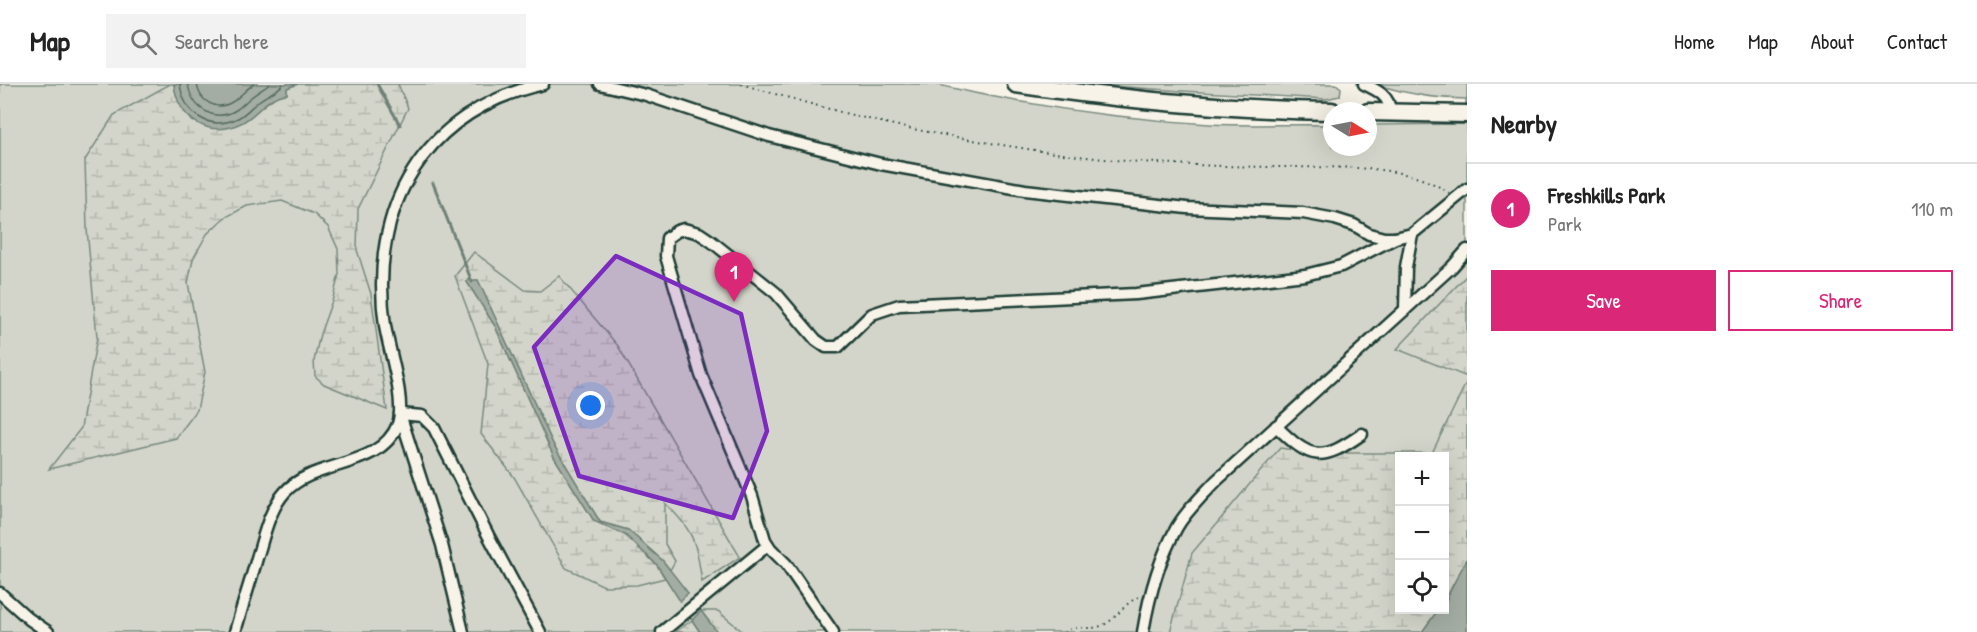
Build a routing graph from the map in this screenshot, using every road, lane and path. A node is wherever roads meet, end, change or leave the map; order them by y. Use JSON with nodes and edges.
{"nodes":[{"id":1,"x":543,"y":84,"type":"edge"},
{"id":2,"x":600,"y":84,"type":"edge"},
{"id":3,"x":741,"y":84,"type":"edge"},
{"id":4,"x":1016,"y":84,"type":"edge"},
{"id":5,"x":1364,"y":84,"type":"edge"},
{"id":6,"x":1323,"y":111,"type":"edge"},
{"id":7,"x":1377,"y":112,"type":"edge"},
{"id":8,"x":1390,"y":112,"type":"junction"},
{"id":9,"x":1462,"y":114,"type":"edge"},
{"id":10,"x":1467,"y":189,"type":"edge"},
{"id":11,"x":1456,"y":198,"type":"junction"},
{"id":12,"x":1412,"y":234,"type":"junction"},
{"id":13,"x":1395,"y":238,"type":"junction"},
{"id":14,"x":1467,"y":250,"type":"edge"},
{"id":15,"x":1405,"y":310,"type":"junction"},
{"id":16,"x":400,"y":414,"type":"junction"},
{"id":17,"x":1276,"y":426,"type":"junction"},
{"id":18,"x":1362,"y":434,"type":"dead end"},
{"id":19,"x":768,"y":545,"type":"junction"},
{"id":20,"x":0,"y":593,"type":"edge"},
{"id":21,"x":1151,"y":596,"type":"junction"},
{"id":22,"x":48,"y":632,"type":"edge"},
{"id":23,"x":235,"y":632,"type":"edge"},
{"id":24,"x":463,"y":632,"type":"edge"},
{"id":25,"x":540,"y":632,"type":"edge"},
{"id":26,"x":662,"y":632,"type":"edge"},
{"id":27,"x":833,"y":632,"type":"edge"},
{"id":28,"x":1064,"y":632,"type":"edge"},
{"id":29,"x":1143,"y":632,"type":"edge"}],
"edges":[{"from":1,"to":16,"type":"lane"},
{"from":2,"to":13,"type":"lane"},
{"from":3,"to":11,"type":"path"},
{"from":4,"to":6,"type":"highway"},
{"from":5,"to":8,"type":"lane"},
{"from":7,"to":8,"type":"highway"},
{"from":8,"to":9,"type":"highway"},
{"from":10,"to":11,"type":"lane"},
{"from":11,"to":12,"type":"lane"},
{"from":12,"to":13,"type":"lane"},
{"from":12,"to":15,"type":"lane"},
{"from":13,"to":19,"type":"lane"},
{"from":14,"to":15,"type":"lane"},
{"from":15,"to":17,"type":"lane"},
{"from":16,"to":23,"type":"lane"},
{"from":16,"to":24,"type":"lane"},
{"from":16,"to":25,"type":"lane"},
{"from":17,"to":18,"type":"lane"},
{"from":17,"to":21,"type":"lane"},
{"from":19,"to":26,"type":"lane"},
{"from":19,"to":27,"type":"lane"},
{"from":20,"to":22,"type":"lane"},
{"from":21,"to":28,"type":"path"},
{"from":21,"to":29,"type":"lane"}]}
